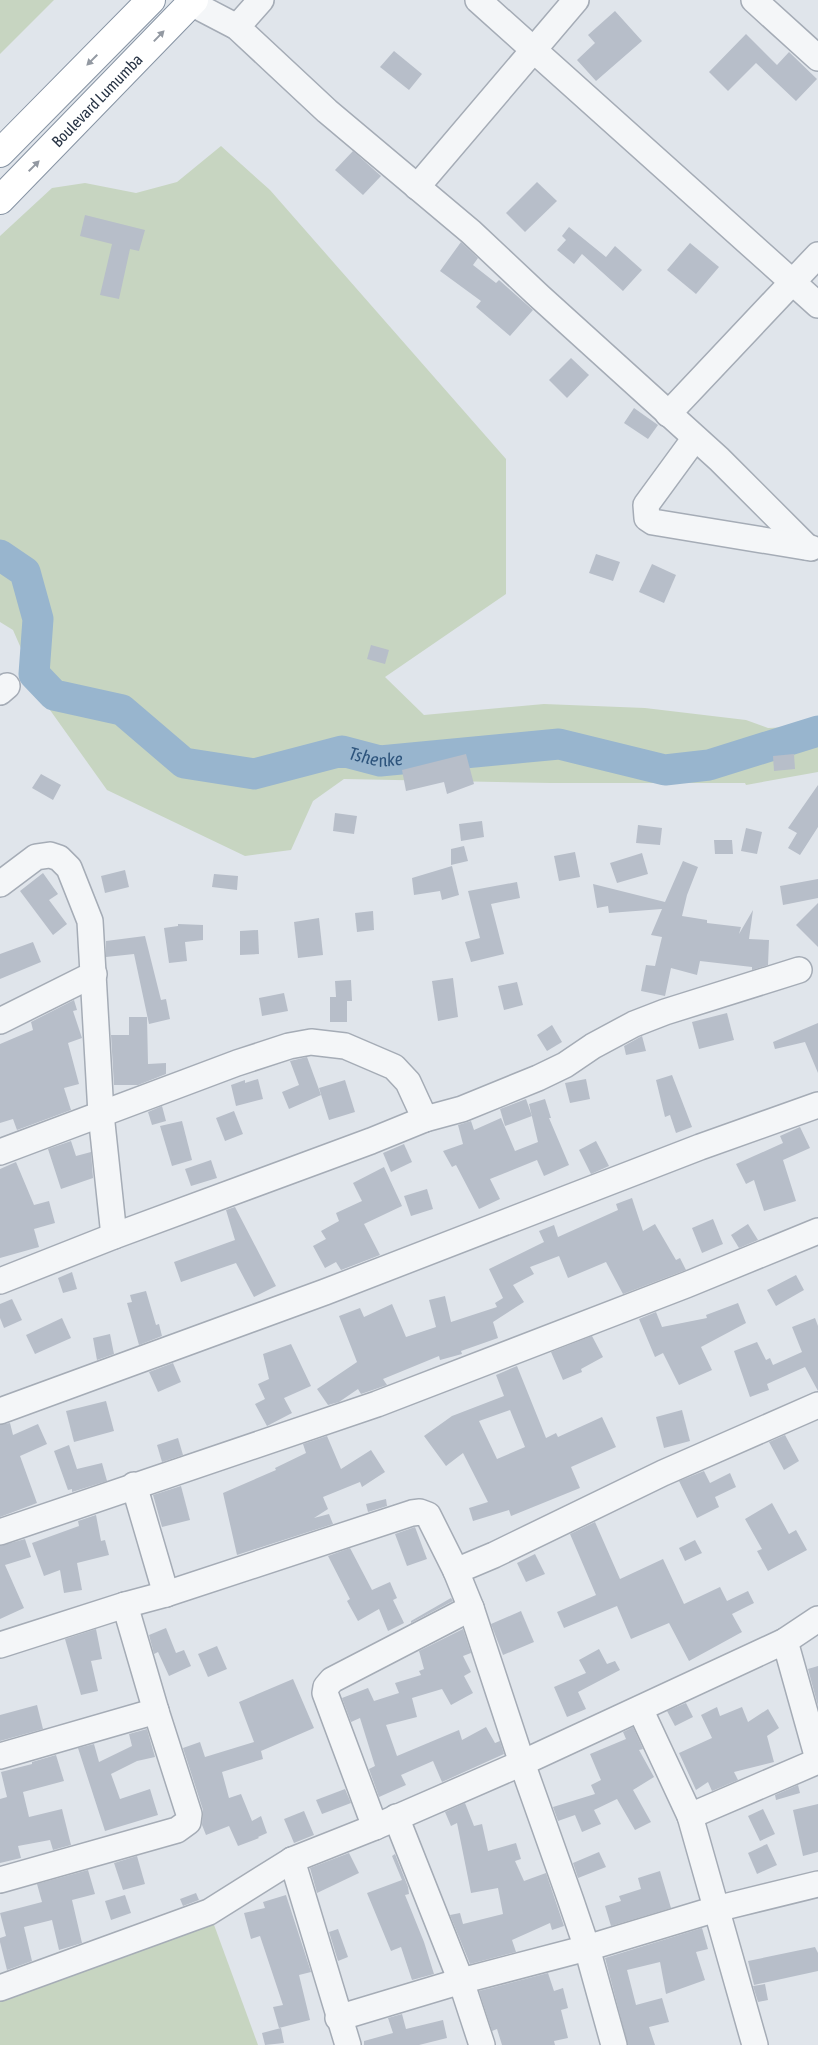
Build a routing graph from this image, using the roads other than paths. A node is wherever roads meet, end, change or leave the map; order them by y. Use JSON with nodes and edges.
{"nodes":[{"id":1,"x":151,"y":0,"type":"edge"},
{"id":2,"x":261,"y":0,"type":"edge"},
{"id":3,"x":478,"y":0,"type":"edge"},
{"id":4,"x":576,"y":0,"type":"edge"},
{"id":5,"x":754,"y":0,"type":"edge"},
{"id":6,"x":193,"y":1,"type":"edge"},
{"id":7,"x":237,"y":27,"type":"junction"},
{"id":8,"x":533,"y":51,"type":"junction"},
{"id":9,"x":818,"y":58,"type":"edge"},
{"id":10,"x":0,"y":153,"type":"edge"},
{"id":11,"x":417,"y":187,"type":"junction"},
{"id":12,"x":0,"y":200,"type":"edge"},
{"id":13,"x":818,"y":255,"type":"edge"},
{"id":14,"x":792,"y":281,"type":"junction"},
{"id":15,"x":818,"y":305,"type":"edge"},
{"id":16,"x":668,"y":414,"type":"junction"},
{"id":17,"x":695,"y":438,"type":"junction"},
{"id":18,"x":813,"y":548,"type":"edge"},
{"id":19,"x":0,"y":884,"type":"edge"},
{"id":20,"x":799,"y":970,"type":"dead end"},
{"id":21,"x":94,"y":974,"type":"junction"},
{"id":22,"x":0,"y":1021,"type":"edge"},
{"id":23,"x":818,"y":1105,"type":"edge"},
{"id":24,"x":101,"y":1114,"type":"junction"},
{"id":25,"x":425,"y":1119,"type":"junction"},
{"id":26,"x":0,"y":1152,"type":"edge"},
{"id":27,"x":818,"y":1231,"type":"edge"},
{"id":28,"x":114,"y":1236,"type":"junction"},
{"id":29,"x":0,"y":1281,"type":"edge"},
{"id":30,"x":0,"y":1411,"type":"edge"},
{"id":31,"x":814,"y":1412,"type":"edge"},
{"id":32,"x":134,"y":1485,"type":"junction"},
{"id":33,"x":0,"y":1532,"type":"edge"},
{"id":34,"x":456,"y":1571,"type":"junction"},
{"id":35,"x":166,"y":1594,"type":"junction"},
{"id":36,"x":125,"y":1605,"type":"junction"},
{"id":37,"x":471,"y":1608,"type":"junction"},
{"id":38,"x":818,"y":1619,"type":"edge"},
{"id":39,"x":785,"y":1641,"type":"junction"},
{"id":40,"x":0,"y":1645,"type":"edge"},
{"id":41,"x":640,"y":1709,"type":"junction"},
{"id":42,"x":156,"y":1711,"type":"junction"},
{"id":43,"x":0,"y":1756,"type":"edge"},
{"id":44,"x":818,"y":1760,"type":"edge"},
{"id":45,"x":522,"y":1763,"type":"junction"},
{"id":46,"x":690,"y":1816,"type":"junction"},
{"id":47,"x":386,"y":1822,"type":"junction"},
{"id":48,"x":292,"y":1860,"type":"junction"},
{"id":49,"x":0,"y":1880,"type":"edge"},
{"id":50,"x":818,"y":1884,"type":"edge"},
{"id":51,"x":716,"y":1909,"type":"junction"},
{"id":52,"x":587,"y":1948,"type":"junction"},
{"id":53,"x":461,"y":1980,"type":"junction"},
{"id":54,"x":0,"y":1988,"type":"edge"},
{"id":55,"x":338,"y":2018,"type":"junction"},
{"id":56,"x":348,"y":2045,"type":"edge"},
{"id":57,"x":482,"y":2045,"type":"edge"},
{"id":58,"x":614,"y":2045,"type":"edge"},
{"id":59,"x":755,"y":2045,"type":"edge"}],
"edges":[{"from":1,"to":10,"type":"highway","name":"Boulevard Lumumba","one_way":true},
{"from":2,"to":7,"type":"street"},
{"from":3,"to":8,"type":"street"},
{"from":4,"to":8,"type":"street"},
{"from":5,"to":9,"type":"street"},
{"from":6,"to":7,"type":"street"},
{"from":12,"to":6,"type":"highway","name":"Boulevard Lumumba","one_way":true},
{"from":7,"to":11,"type":"street"},
{"from":8,"to":11,"type":"street"},
{"from":8,"to":14,"type":"street"},
{"from":11,"to":16,"type":"street"},
{"from":13,"to":14,"type":"street"},
{"from":14,"to":15,"type":"street"},
{"from":14,"to":16,"type":"street"},
{"from":16,"to":17,"type":"street"},
{"from":17,"to":18,"type":"street"},
{"from":17,"to":18,"type":"street"},
{"from":19,"to":21,"type":"street"},
{"from":20,"to":25,"type":"street"},
{"from":21,"to":22,"type":"street"},
{"from":21,"to":24,"type":"street"},
{"from":23,"to":30,"type":"street"},
{"from":24,"to":25,"type":"street"},
{"from":24,"to":26,"type":"street"},
{"from":24,"to":28,"type":"street"},
{"from":25,"to":28,"type":"street"},
{"from":27,"to":32,"type":"street"},
{"from":28,"to":29,"type":"street"},
{"from":31,"to":34,"type":"street"},
{"from":32,"to":33,"type":"street"},
{"from":32,"to":35,"type":"street"},
{"from":34,"to":35,"type":"street"},
{"from":34,"to":37,"type":"street"},
{"from":35,"to":36,"type":"street"},
{"from":36,"to":40,"type":"street"},
{"from":36,"to":42,"type":"street"},
{"from":37,"to":45,"type":"street"},
{"from":37,"to":47,"type":"street"},
{"from":38,"to":39,"type":"street"},
{"from":39,"to":41,"type":"street"},
{"from":39,"to":44,"type":"street"},
{"from":41,"to":45,"type":"street"},
{"from":41,"to":46,"type":"street"},
{"from":42,"to":43,"type":"street"},
{"from":42,"to":49,"type":"street"},
{"from":44,"to":46,"type":"street"},
{"from":45,"to":47,"type":"street"},
{"from":45,"to":52,"type":"street"},
{"from":46,"to":51,"type":"street"},
{"from":47,"to":48,"type":"street"},
{"from":47,"to":53,"type":"street"},
{"from":48,"to":54,"type":"street"},
{"from":48,"to":55,"type":"street"},
{"from":50,"to":51,"type":"street"},
{"from":51,"to":52,"type":"street"},
{"from":51,"to":59,"type":"street"},
{"from":52,"to":53,"type":"street"},
{"from":52,"to":58,"type":"street"},
{"from":53,"to":55,"type":"street"},
{"from":53,"to":57,"type":"street"},
{"from":55,"to":56,"type":"street"}]}
